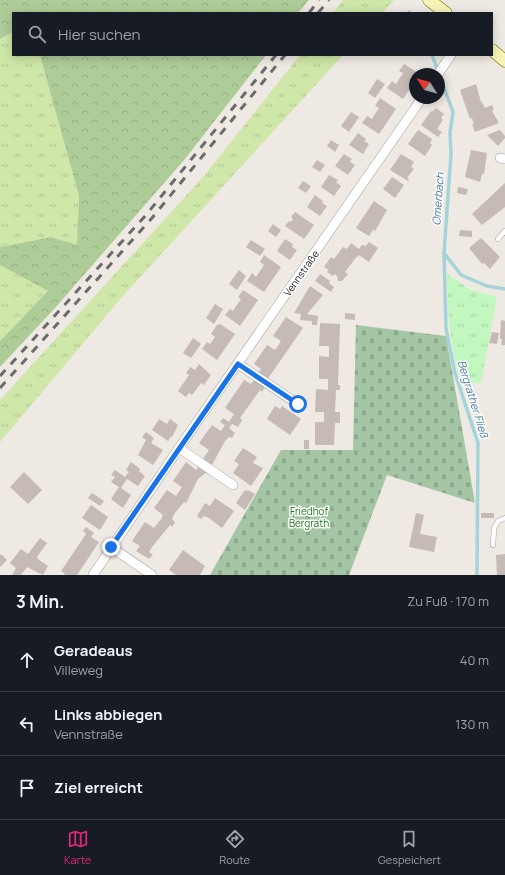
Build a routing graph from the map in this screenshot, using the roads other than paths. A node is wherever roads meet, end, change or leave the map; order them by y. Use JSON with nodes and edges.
{"nodes":[{"id":1,"x":429,"y":0,"type":"edge"},
{"id":2,"x":445,"y":12,"type":"edge"},
{"id":3,"x":493,"y":51,"type":"edge"},
{"id":4,"x":450,"y":56,"type":"edge"},
{"id":5,"x":505,"y":61,"type":"edge"},
{"id":6,"x":442,"y":68,"type":"edge"},
{"id":7,"x":418,"y":104,"type":"edge"},
{"id":8,"x":505,"y":231,"type":"edge"},
{"id":9,"x":498,"y":239,"type":"dead end"},
{"id":10,"x":238,"y":364,"type":"junction"},
{"id":11,"x":298,"y":404,"type":"dead end"},
{"id":12,"x":179,"y":448,"type":"junction"},
{"id":13,"x":233,"y":485,"type":"dead end"},
{"id":14,"x":505,"y":518,"type":"edge"},
{"id":15,"x":493,"y":545,"type":"dead end"},
{"id":16,"x":111,"y":547,"type":"junction"},
{"id":17,"x":93,"y":575,"type":"edge"},
{"id":18,"x":152,"y":575,"type":"edge"}],
"edges":[{"from":1,"to":2,"type":"main road"},
{"from":3,"to":5,"type":"main road"},
{"from":4,"to":6,"type":"street"},
{"from":7,"to":10,"type":"street","name":"Vennstraße"},
{"from":8,"to":9,"type":"lane"},
{"from":10,"to":11,"type":"street"},
{"from":10,"to":12,"type":"street","name":"Vennstraße"},
{"from":12,"to":13,"type":"street"},
{"from":12,"to":16,"type":"street","name":"Vennstraße"},
{"from":14,"to":15,"type":"lane"},
{"from":16,"to":17,"type":"street","name":"Vennstraße"},
{"from":16,"to":18,"type":"street"}]}
